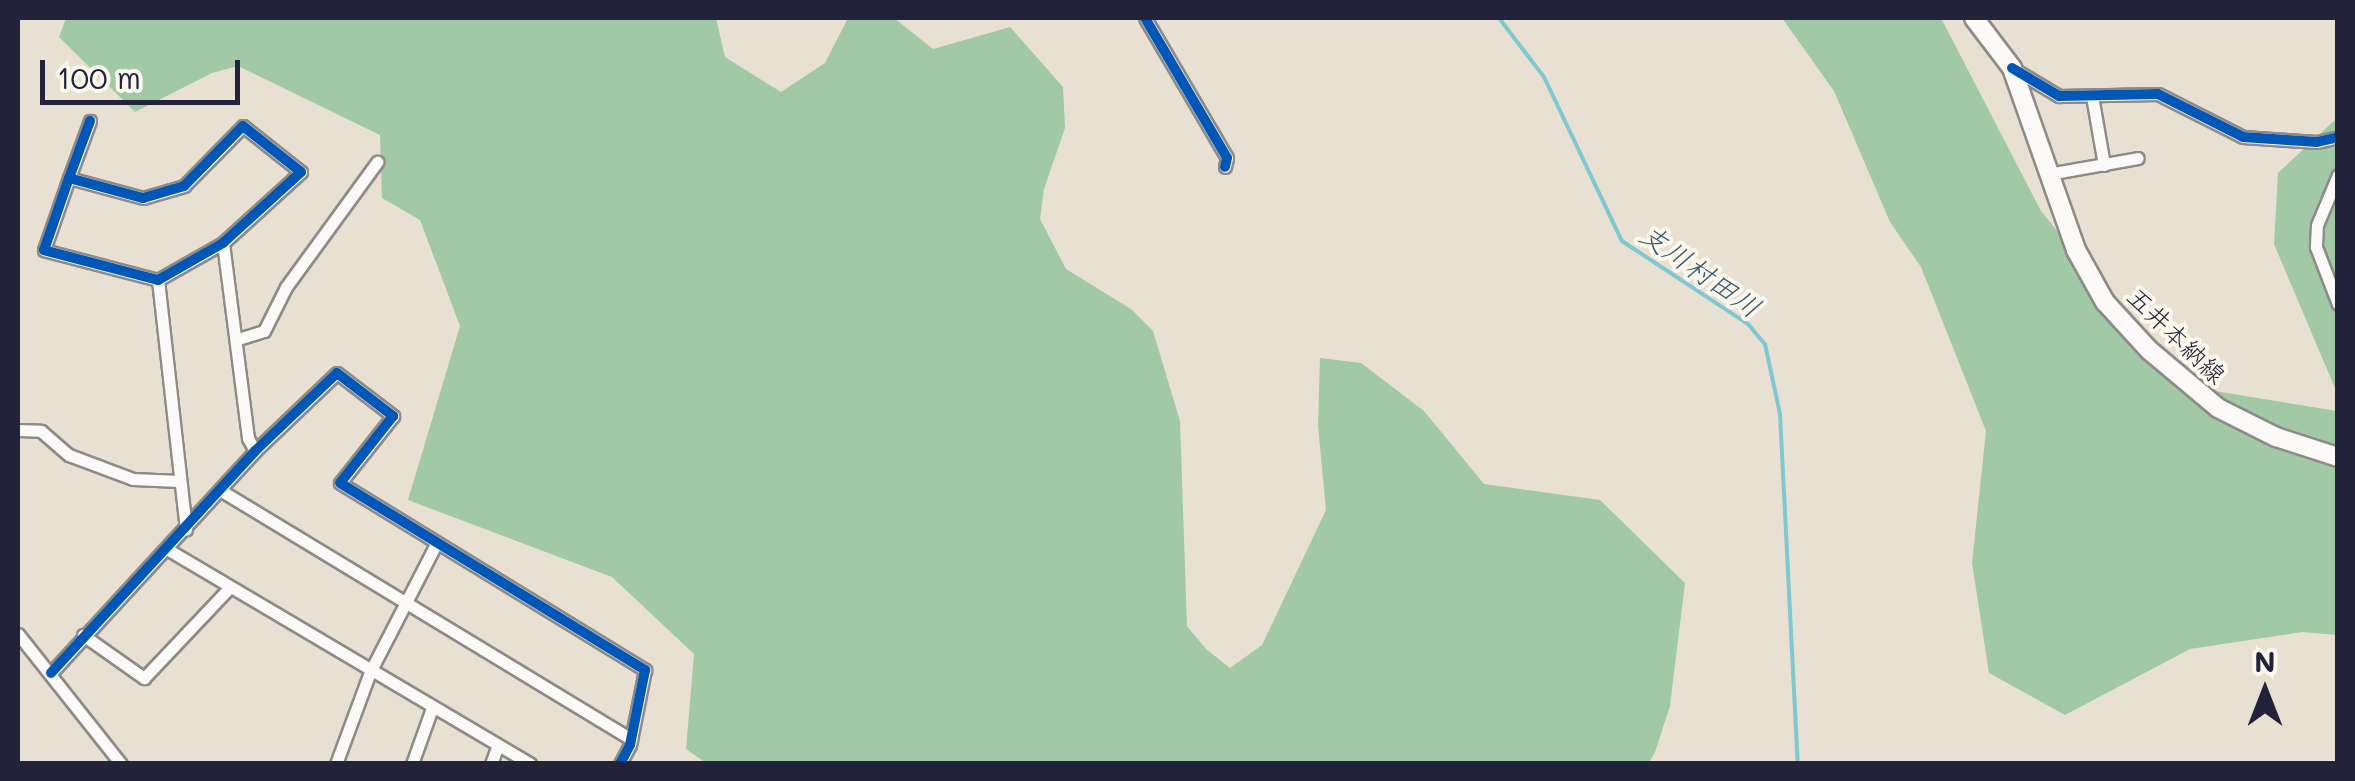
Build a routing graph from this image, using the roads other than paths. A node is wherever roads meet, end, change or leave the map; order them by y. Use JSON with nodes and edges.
{"nodes":[{"id":1,"x":1145,"y":18,"type":"edge"},
{"id":2,"x":1983,"y":21,"type":"edge"},
{"id":3,"x":2012,"y":68,"type":"junction"},
{"id":4,"x":2092,"y":96,"type":"junction"},
{"id":5,"x":90,"y":121,"type":"dead end"},
{"id":6,"x":2338,"y":138,"type":"edge"},
{"id":7,"x":2138,"y":158,"type":"dead end"},
{"id":8,"x":377,"y":162,"type":"dead end"},
{"id":9,"x":2104,"y":165,"type":"junction"},
{"id":10,"x":1224,"y":167,"type":"dead end"},
{"id":11,"x":2048,"y":174,"type":"junction"},
{"id":12,"x":2338,"y":175,"type":"edge"},
{"id":13,"x":69,"y":178,"type":"junction"},
{"id":14,"x":223,"y":243,"type":"junction"},
{"id":15,"x":158,"y":280,"type":"junction"},
{"id":16,"x":2338,"y":304,"type":"edge"},
{"id":17,"x":238,"y":338,"type":"junction"},
{"id":18,"x":18,"y":430,"type":"edge"},
{"id":19,"x":255,"y":451,"type":"junction"},
{"id":20,"x":2338,"y":457,"type":"edge"},
{"id":21,"x":180,"y":481,"type":"junction"},
{"id":22,"x":220,"y":490,"type":"junction"},
{"id":23,"x":186,"y":530,"type":"junction"},
{"id":24,"x":436,"y":544,"type":"junction"},
{"id":25,"x":167,"y":549,"type":"junction"},
{"id":26,"x":230,"y":587,"type":"junction"},
{"id":27,"x":404,"y":605,"type":"junction"},
{"id":28,"x":18,"y":634,"type":"edge"},
{"id":29,"x":83,"y":635,"type":"junction"},
{"id":30,"x":370,"y":672,"type":"junction"},
{"id":31,"x":52,"y":673,"type":"junction"},
{"id":32,"x":432,"y":708,"type":"junction"},
{"id":33,"x":631,"y":739,"type":"junction"},
{"id":34,"x":498,"y":745,"type":"junction"},
{"id":35,"x":121,"y":764,"type":"edge"},
{"id":36,"x":336,"y":764,"type":"edge"},
{"id":37,"x":412,"y":764,"type":"edge"},
{"id":38,"x":491,"y":764,"type":"edge"},
{"id":39,"x":530,"y":764,"type":"edge"},
{"id":40,"x":620,"y":764,"type":"edge"}],
"edges":[{"from":1,"to":10,"type":"street"},
{"from":2,"to":3,"type":"main road","name":"五井本納線"},
{"from":3,"to":4,"type":"street"},
{"from":3,"to":11,"type":"main road","name":"五井本納線"},
{"from":4,"to":6,"type":"street"},
{"from":4,"to":9,"type":"street"},
{"from":5,"to":13,"type":"street"},
{"from":7,"to":9,"type":"street"},
{"from":8,"to":17,"type":"street"},
{"from":9,"to":11,"type":"street"},
{"from":11,"to":20,"type":"main road","name":"五井本納線"},
{"from":12,"to":16,"type":"street"},
{"from":13,"to":14,"type":"street"},
{"from":13,"to":15,"type":"street"},
{"from":14,"to":15,"type":"street"},
{"from":14,"to":17,"type":"street"},
{"from":15,"to":21,"type":"street"},
{"from":17,"to":19,"type":"street"},
{"from":18,"to":21,"type":"street"},
{"from":19,"to":22,"type":"street"},
{"from":19,"to":24,"type":"street"},
{"from":21,"to":23,"type":"street"},
{"from":22,"to":23,"type":"street"},
{"from":22,"to":27,"type":"street"},
{"from":23,"to":25,"type":"street"},
{"from":24,"to":27,"type":"street"},
{"from":24,"to":33,"type":"street"},
{"from":25,"to":26,"type":"street"},
{"from":25,"to":29,"type":"street"},
{"from":26,"to":29,"type":"street"},
{"from":26,"to":30,"type":"street"},
{"from":27,"to":30,"type":"street"},
{"from":27,"to":33,"type":"street"},
{"from":28,"to":31,"type":"street"},
{"from":29,"to":31,"type":"street"},
{"from":30,"to":32,"type":"street"},
{"from":30,"to":36,"type":"street"},
{"from":31,"to":35,"type":"street"},
{"from":32,"to":34,"type":"street"},
{"from":32,"to":37,"type":"street"},
{"from":33,"to":40,"type":"street"},
{"from":34,"to":38,"type":"street"},
{"from":34,"to":39,"type":"street"}]}
